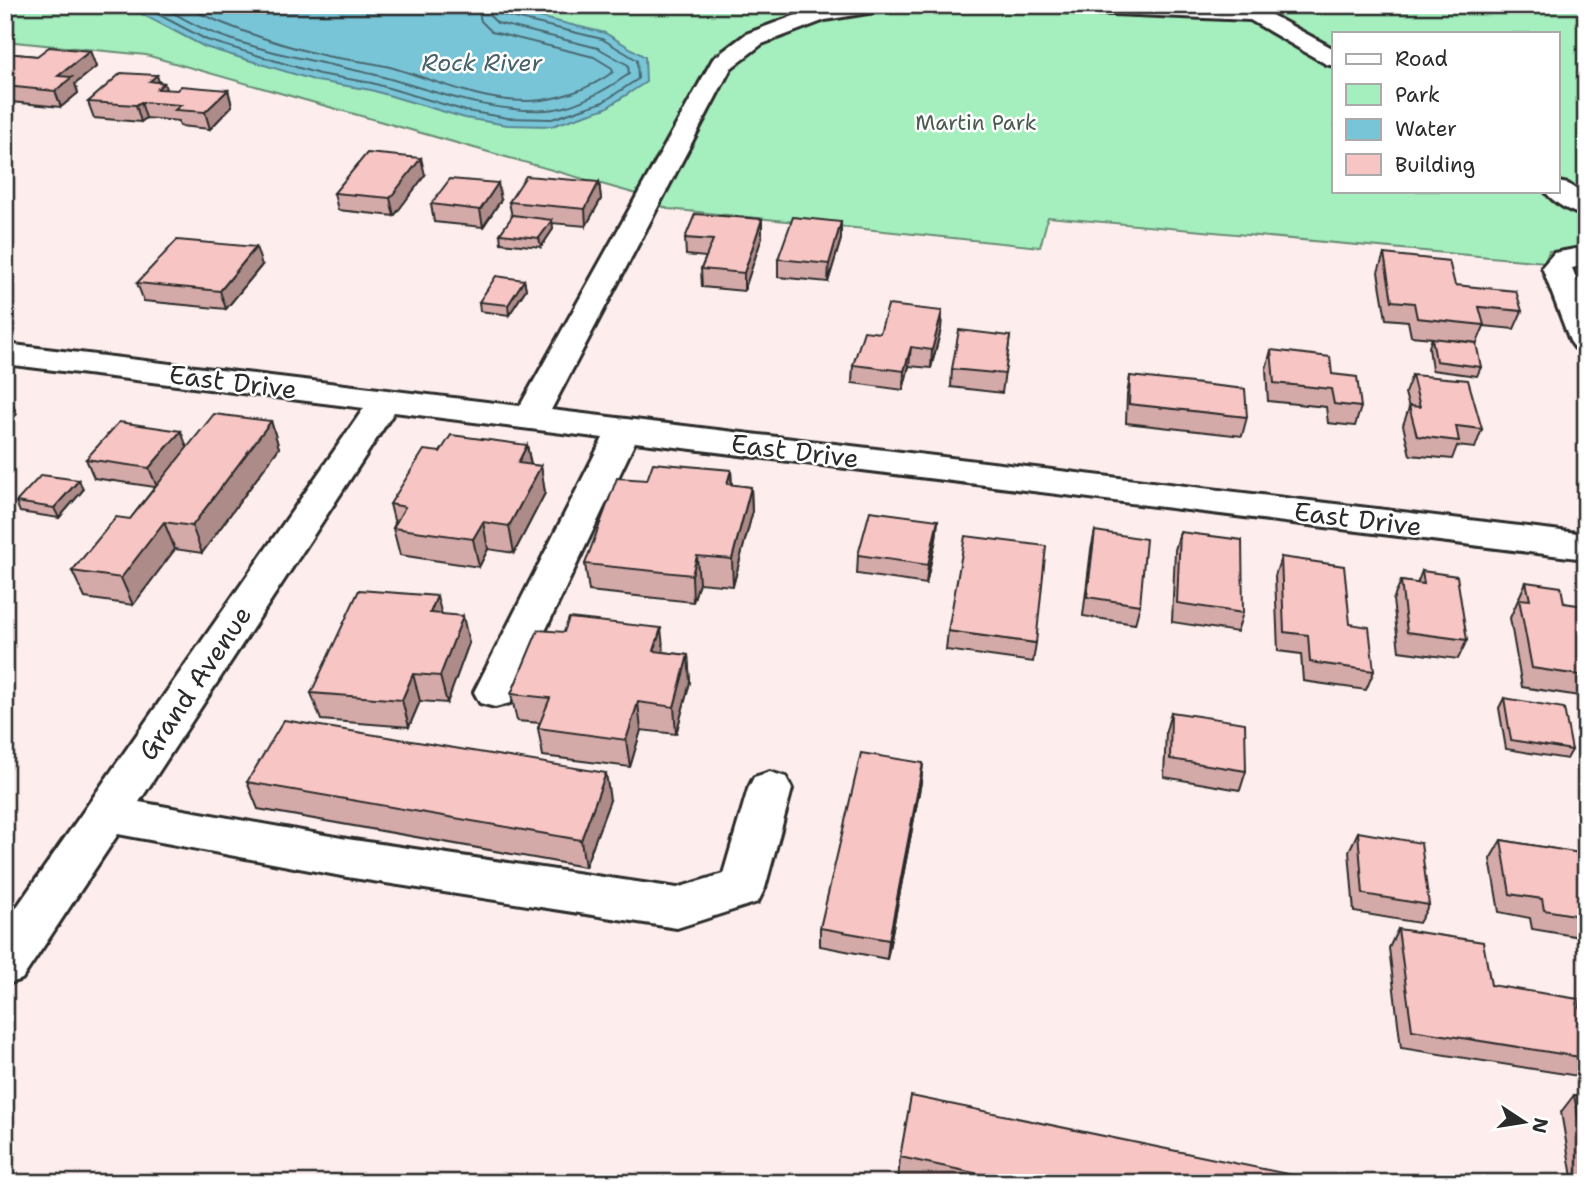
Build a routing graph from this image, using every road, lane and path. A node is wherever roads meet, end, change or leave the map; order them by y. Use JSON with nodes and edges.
{"nodes":[{"id":1,"x":874,"y":5,"type":"edge"},
{"id":2,"x":1068,"y":5,"type":"edge"},
{"id":3,"x":1332,"y":58,"type":"edge"},
{"id":4,"x":1560,"y":191,"type":"edge"},
{"id":5,"x":1586,"y":208,"type":"edge"},
{"id":6,"x":1586,"y":256,"type":"edge"},
{"id":7,"x":1586,"y":341,"type":"edge"},
{"id":8,"x":5,"y":354,"type":"edge"},
{"id":9,"x":384,"y":401,"type":"junction"},
{"id":10,"x":530,"y":419,"type":"junction"},
{"id":11,"x":624,"y":430,"type":"junction"},
{"id":12,"x":1586,"y":547,"type":"edge"},
{"id":13,"x":495,"y":692,"type":"dead end"},
{"id":14,"x":770,"y":789,"type":"dead end"},
{"id":15,"x":107,"y":814,"type":"junction"},
{"id":16,"x":5,"y":964,"type":"edge"}],
"edges":[{"from":1,"to":10,"type":"street"},
{"from":2,"to":3,"type":"street"},
{"from":4,"to":5,"type":"street"},
{"from":6,"to":7,"type":"street"},
{"from":8,"to":9,"type":"street","name":"East Drive"},
{"from":9,"to":10,"type":"street","name":"East Drive"},
{"from":9,"to":15,"type":"street","name":"Grand Avenue"},
{"from":10,"to":11,"type":"street","name":"East Drive"},
{"from":11,"to":12,"type":"street","name":"East Drive"},
{"from":11,"to":13,"type":"street"},
{"from":14,"to":15,"type":"street"},
{"from":15,"to":16,"type":"street","name":"Grand Avenue"}]}
